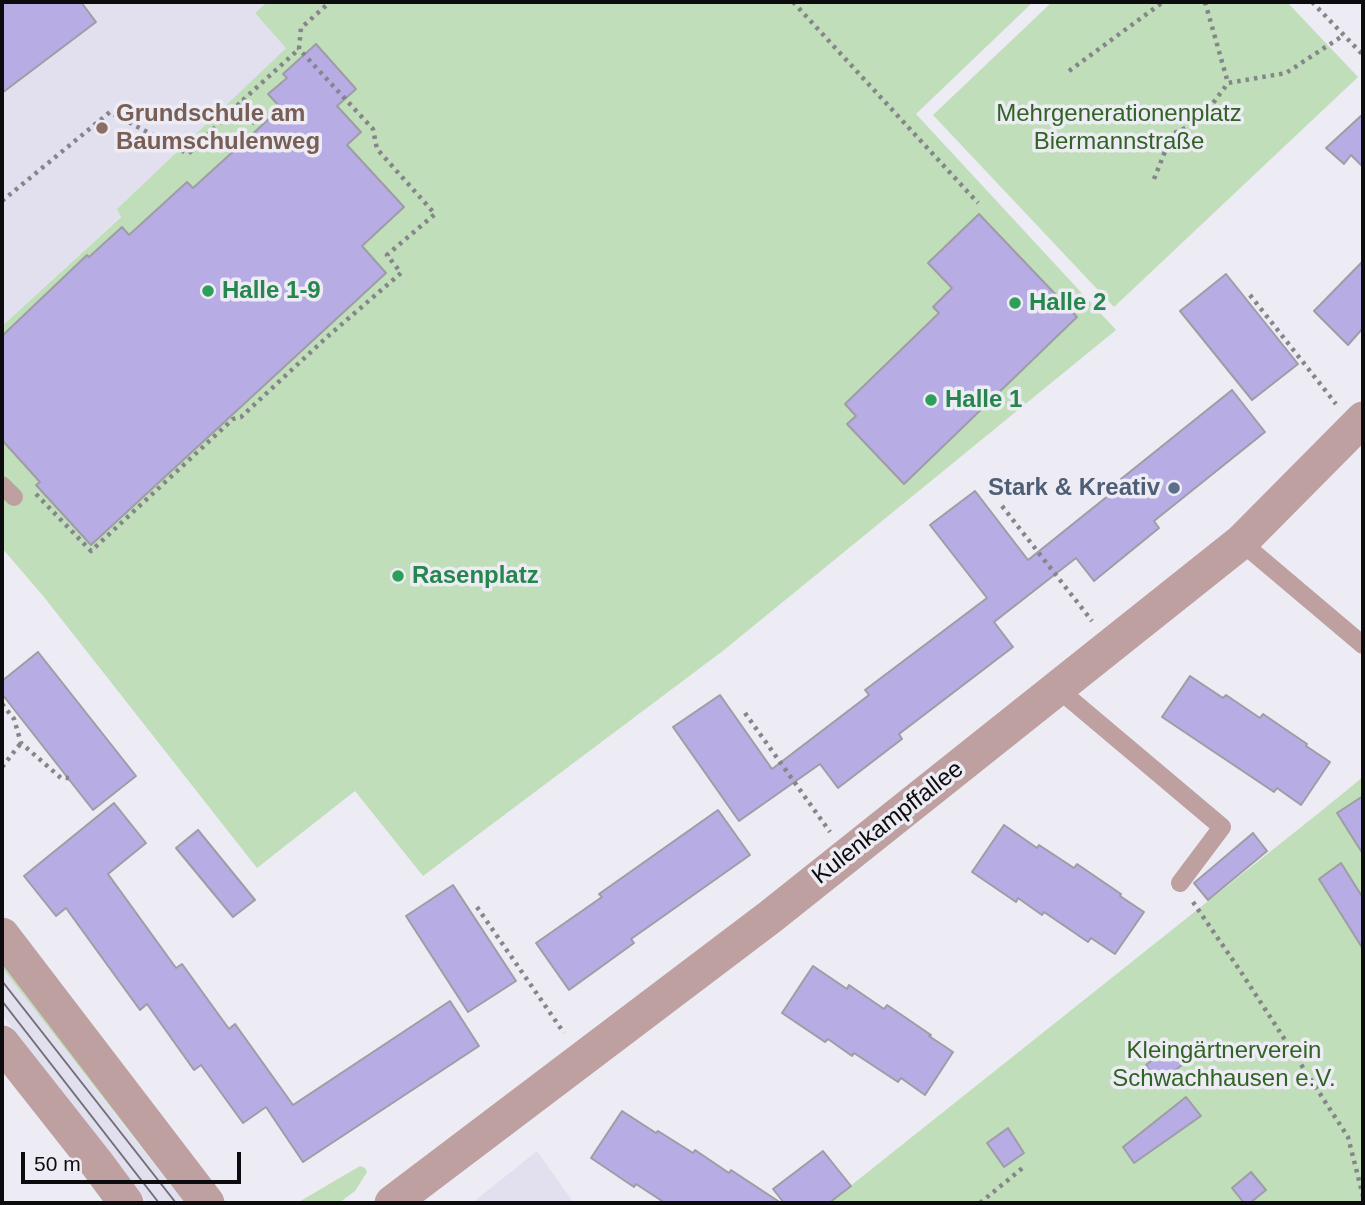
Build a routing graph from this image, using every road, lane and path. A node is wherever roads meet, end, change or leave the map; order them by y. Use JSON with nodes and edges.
{"nodes":[{"id":1,"x":330,"y":2,"type":"edge"},
{"id":2,"x":793,"y":2,"type":"edge"},
{"id":3,"x":1163,"y":2,"type":"edge"},
{"id":4,"x":1205,"y":2,"type":"edge"},
{"id":5,"x":1312,"y":2,"type":"edge"},
{"id":6,"x":1344,"y":35,"type":"junction"},
{"id":7,"x":299,"y":49,"type":"junction"},
{"id":8,"x":1363,"y":55,"type":"edge"},
{"id":9,"x":1069,"y":71,"type":"dead end"},
{"id":10,"x":1228,"y":83,"type":"junction"},
{"id":11,"x":244,"y":99,"type":"junction"},
{"id":12,"x":255,"y":124,"type":"dead end"},
{"id":13,"x":1154,"y":179,"type":"dead end"},
{"id":14,"x":2,"y":201,"type":"edge"},
{"id":15,"x":978,"y":203,"type":"dead end"},
{"id":16,"x":1250,"y":295,"type":"dead end"},
{"id":17,"x":1359,"y":424,"type":"edge"},
{"id":18,"x":31,"y":489,"type":"dead end"},
{"id":19,"x":1002,"y":506,"type":"dead end"},
{"id":20,"x":1241,"y":542,"type":"junction"},
{"id":21,"x":1111,"y":645,"type":"junction"},
{"id":22,"x":1363,"y":645,"type":"edge"},
{"id":23,"x":1058,"y":688,"type":"junction"},
{"id":24,"x":2,"y":704,"type":"edge"},
{"id":25,"x":745,"y":713,"type":"dead end"},
{"id":26,"x":21,"y":743,"type":"junction"},
{"id":27,"x":2,"y":767,"type":"edge"},
{"id":28,"x":69,"y":778,"type":"dead end"},
{"id":29,"x":847,"y":856,"type":"junction"},
{"id":30,"x":1180,"y":883,"type":"dead end"},
{"id":31,"x":477,"y":907,"type":"dead end"},
{"id":32,"x":1203,"y":917,"type":"dead end"},
{"id":33,"x":2,"y":935,"type":"edge"},
{"id":34,"x":2,"y":1043,"type":"edge"},
{"id":35,"x":582,"y":1059,"type":"junction"},
{"id":36,"x":1025,"y":1166,"type":"dead end"},
{"id":37,"x":1363,"y":1196,"type":"edge"},
{"id":38,"x":126,"y":1203,"type":"edge"},
{"id":39,"x":207,"y":1203,"type":"edge"},
{"id":40,"x":392,"y":1203,"type":"edge"},
{"id":41,"x":980,"y":1203,"type":"edge"}],
"edges":[{"from":1,"to":7,"type":"path"},
{"from":2,"to":15,"type":"path"},
{"from":3,"to":9,"type":"path"},
{"from":4,"to":10,"type":"path"},
{"from":5,"to":6,"type":"path"},
{"from":6,"to":8,"type":"path"},
{"from":6,"to":10,"type":"path"},
{"from":7,"to":11,"type":"path"},
{"from":7,"to":18,"type":"path"},
{"from":10,"to":13,"type":"path"},
{"from":11,"to":12,"type":"path"},
{"from":11,"to":14,"type":"path"},
{"from":16,"to":17,"type":"path"},
{"from":17,"to":20,"type":"street","name":"Kulenkampffallee"},
{"from":19,"to":21,"type":"path"},
{"from":20,"to":21,"type":"street","name":"Kulenkampffallee"},
{"from":20,"to":22,"type":"lane"},
{"from":21,"to":23,"type":"street","name":"Kulenkampffallee"},
{"from":23,"to":29,"type":"street","name":"Kulenkampffallee"},
{"from":23,"to":30,"type":"lane"},
{"from":24,"to":26,"type":"path"},
{"from":25,"to":29,"type":"path"},
{"from":26,"to":27,"type":"path"},
{"from":26,"to":28,"type":"path"},
{"from":29,"to":35,"type":"street","name":"Kulenkampffallee"},
{"from":31,"to":35,"type":"path"},
{"from":32,"to":37,"type":"path"},
{"from":33,"to":39,"type":"street"},
{"from":34,"to":38,"type":"street"},
{"from":35,"to":40,"type":"street","name":"Kulenkampffallee"},
{"from":36,"to":41,"type":"path"}]}
